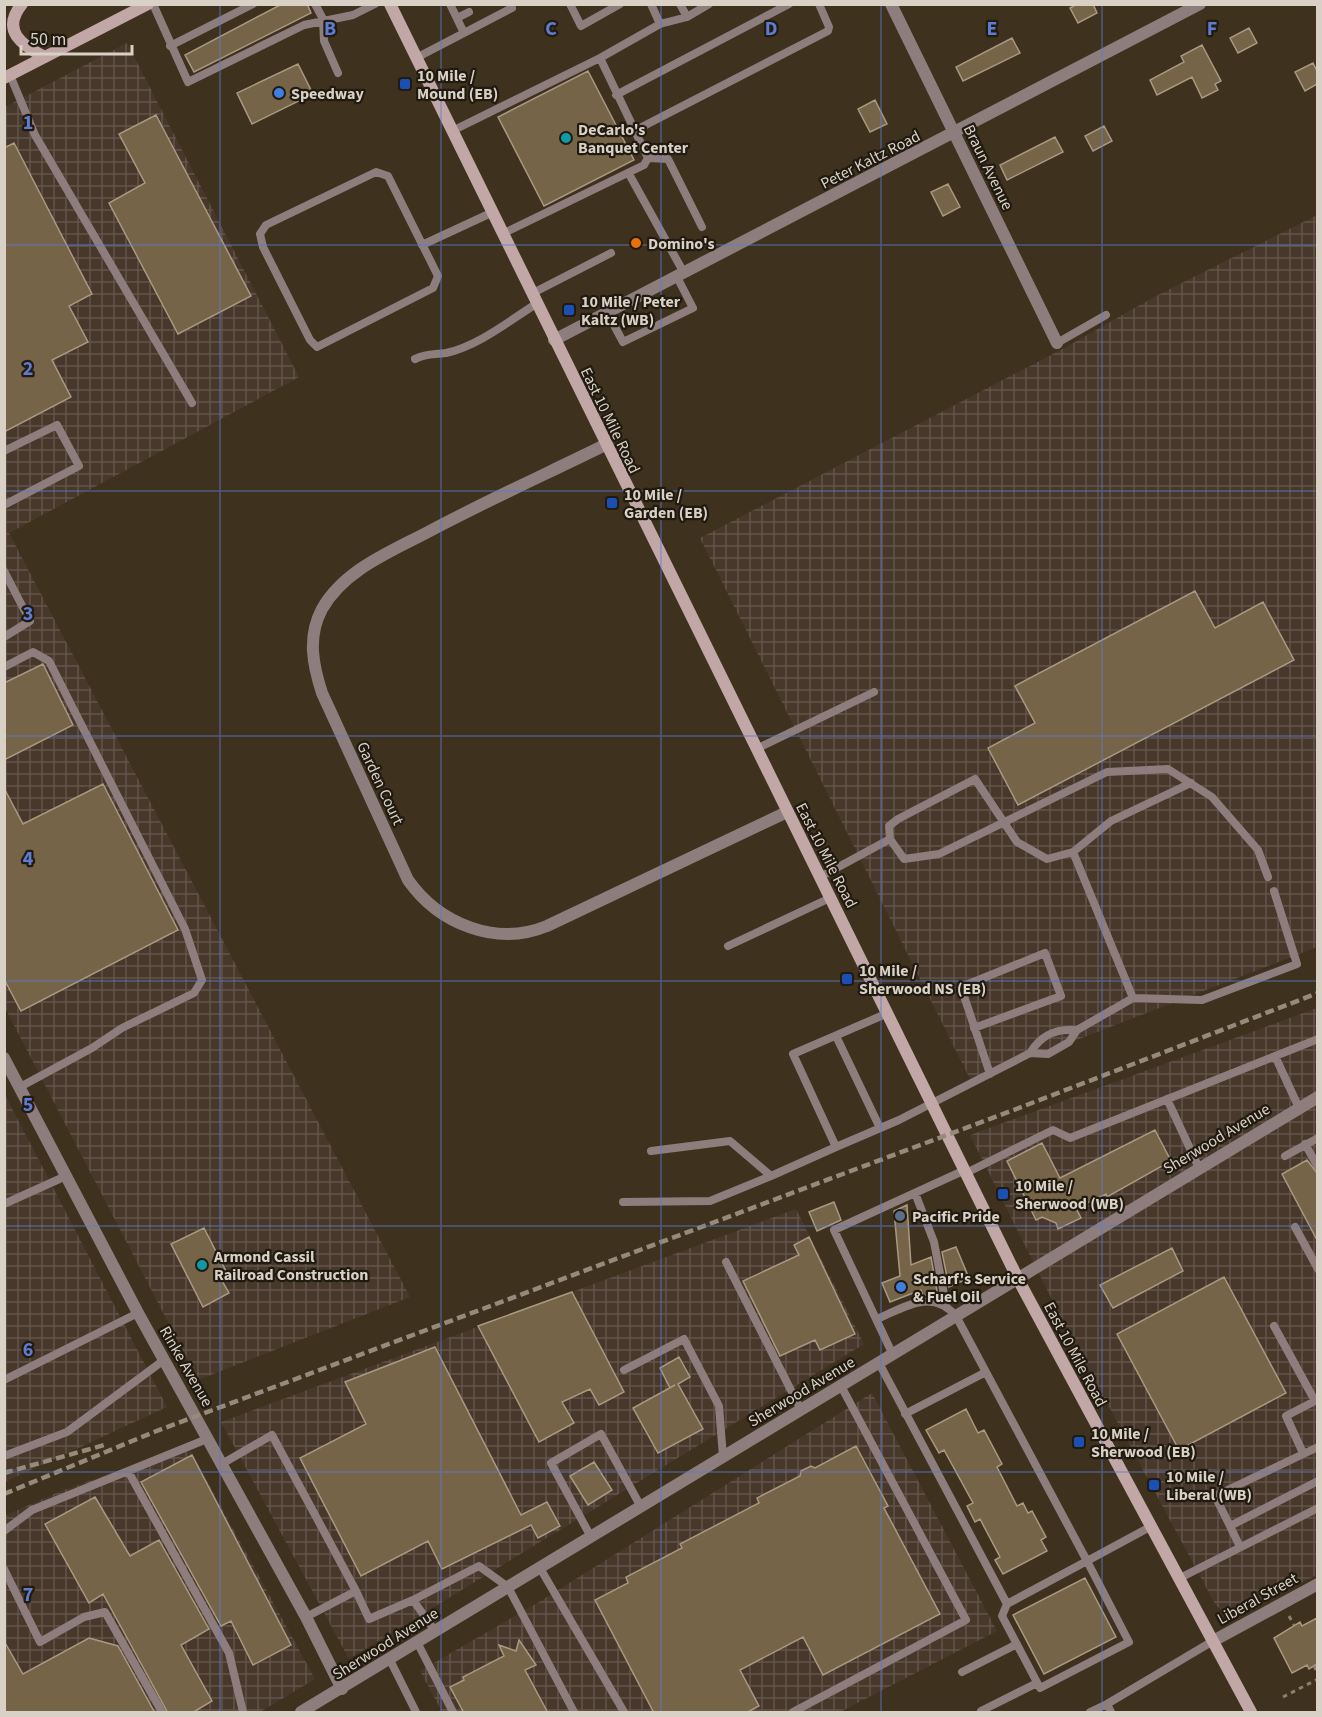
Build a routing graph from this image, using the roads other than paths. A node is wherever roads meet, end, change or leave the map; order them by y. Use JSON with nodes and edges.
{"nodes":[{"id":1,"x":22,"y":4,"type":"edge"},
{"id":2,"x":148,"y":4,"type":"edge"},
{"id":3,"x":153,"y":4,"type":"edge"},
{"id":4,"x":253,"y":4,"type":"edge"},
{"id":5,"x":315,"y":4,"type":"edge"},
{"id":6,"x":375,"y":4,"type":"edge"},
{"id":7,"x":390,"y":4,"type":"edge"},
{"id":8,"x":460,"y":4,"type":"edge"},
{"id":9,"x":510,"y":4,"type":"edge"},
{"id":10,"x":570,"y":4,"type":"edge"},
{"id":11,"x":620,"y":4,"type":"edge"},
{"id":12,"x":651,"y":4,"type":"edge"},
{"id":13,"x":680,"y":4,"type":"edge"},
{"id":14,"x":709,"y":4,"type":"edge"},
{"id":15,"x":789,"y":4,"type":"edge"},
{"id":16,"x":819,"y":4,"type":"edge"},
{"id":17,"x":891,"y":4,"type":"edge"},
{"id":18,"x":1200,"y":4,"type":"edge"},
{"id":19,"x":451,"y":7,"type":"edge"},
{"id":20,"x":469,"y":12,"type":"dead end"},
{"id":21,"x":687,"y":17,"type":"junction"},
{"id":22,"x":457,"y":18,"type":"junction"},
{"id":23,"x":323,"y":19,"type":"junction"},
{"id":24,"x":660,"y":24,"type":"junction"},
{"id":25,"x":464,"y":33,"type":"junction"},
{"id":26,"x":170,"y":46,"type":"junction"},
{"id":27,"x":45,"y":57,"type":"junction"},
{"id":28,"x":416,"y":58,"type":"junction"},
{"id":29,"x":600,"y":58,"type":"junction"},
{"id":30,"x":338,"y":73,"type":"dead end"},
{"id":31,"x":7,"y":76,"type":"edge"},
{"id":32,"x":616,"y":95,"type":"junction"},
{"id":33,"x":452,"y":131,"type":"junction"},
{"id":34,"x":634,"y":131,"type":"junction"},
{"id":35,"x":955,"y":134,"type":"junction"},
{"id":36,"x":646,"y":162,"type":"junction"},
{"id":37,"x":629,"y":174,"type":"junction"},
{"id":38,"x":491,"y":213,"type":"junction"},
{"id":39,"x":702,"y":227,"type":"dead end"},
{"id":40,"x":502,"y":234,"type":"junction"},
{"id":41,"x":423,"y":245,"type":"junction"},
{"id":42,"x":611,"y":253,"type":"dead end"},
{"id":43,"x":680,"y":275,"type":"junction"},
{"id":44,"x":533,"y":299,"type":"junction"},
{"id":45,"x":607,"y":312,"type":"junction"},
{"id":46,"x":1106,"y":315,"type":"dead end"},
{"id":47,"x":554,"y":340,"type":"junction"},
{"id":48,"x":1057,"y":343,"type":"joint"},
{"id":49,"x":415,"y":359,"type":"dead end"},
{"id":50,"x":192,"y":403,"type":"dead end"},
{"id":51,"x":605,"y":445,"type":"junction"},
{"id":52,"x":4,"y":451,"type":"edge"},
{"id":53,"x":4,"y":505,"type":"edge"},
{"id":54,"x":4,"y":571,"type":"edge"},
{"id":55,"x":4,"y":637,"type":"edge"},
{"id":56,"x":4,"y":667,"type":"edge"},
{"id":57,"x":874,"y":692,"type":"dead end"},
{"id":58,"x":756,"y":749,"type":"junction"},
{"id":59,"x":1191,"y":783,"type":"junction"},
{"id":60,"x":788,"y":812,"type":"junction"},
{"id":61,"x":1003,"y":821,"type":"junction"},
{"id":62,"x":890,"y":839,"type":"junction"},
{"id":63,"x":1073,"y":852,"type":"junction"},
{"id":64,"x":820,"y":877,"type":"junction"},
{"id":65,"x":1268,"y":877,"type":"dead end"},
{"id":66,"x":1274,"y":891,"type":"dead end"},
{"id":67,"x":830,"y":898,"type":"junction"},
{"id":68,"x":728,"y":946,"type":"dead end"},
{"id":69,"x":1133,"y":998,"type":"junction"},
{"id":70,"x":888,"y":1013,"type":"junction"},
{"id":71,"x":974,"y":1028,"type":"junction"},
{"id":72,"x":1077,"y":1030,"type":"junction"},
{"id":73,"x":836,"y":1036,"type":"junction"},
{"id":74,"x":1317,"y":1039,"type":"edge"},
{"id":75,"x":1030,"y":1053,"type":"junction"},
{"id":76,"x":1275,"y":1056,"type":"junction"},
{"id":77,"x":4,"y":1058,"type":"edge"},
{"id":78,"x":990,"y":1074,"type":"junction"},
{"id":79,"x":20,"y":1087,"type":"junction"},
{"id":80,"x":1317,"y":1097,"type":"edge"},
{"id":81,"x":1167,"y":1099,"type":"junction"},
{"id":82,"x":932,"y":1103,"type":"junction"},
{"id":83,"x":1299,"y":1108,"type":"junction"},
{"id":84,"x":880,"y":1128,"type":"junction"},
{"id":85,"x":1317,"y":1138,"type":"edge"},
{"id":86,"x":1305,"y":1144,"type":"junction"},
{"id":87,"x":836,"y":1147,"type":"junction"},
{"id":88,"x":651,"y":1151,"type":"dead end"},
{"id":89,"x":1285,"y":1156,"type":"dead end"},
{"id":90,"x":1317,"y":1167,"type":"edge"},
{"id":91,"x":1199,"y":1168,"type":"junction"},
{"id":92,"x":966,"y":1171,"type":"junction"},
{"id":93,"x":66,"y":1176,"type":"junction"},
{"id":94,"x":771,"y":1176,"type":"junction"},
{"id":95,"x":915,"y":1193,"type":"junction"},
{"id":96,"x":623,"y":1202,"type":"dead end"},
{"id":97,"x":4,"y":1204,"type":"edge"},
{"id":98,"x":1295,"y":1227,"type":"dead end"},
{"id":99,"x":726,"y":1262,"type":"dead end"},
{"id":100,"x":1317,"y":1269,"type":"edge"},
{"id":101,"x":1018,"y":1279,"type":"junction"},
{"id":102,"x":946,"y":1305,"type":"junction"},
{"id":103,"x":138,"y":1313,"type":"junction"},
{"id":104,"x":956,"y":1316,"type":"junction"},
{"id":105,"x":877,"y":1319,"type":"junction"},
{"id":106,"x":1274,"y":1326,"type":"dead end"},
{"id":107,"x":893,"y":1354,"type":"junction"},
{"id":108,"x":164,"y":1360,"type":"junction"},
{"id":109,"x":879,"y":1363,"type":"junction"},
{"id":110,"x":624,"y":1370,"type":"dead end"},
{"id":111,"x":986,"y":1372,"type":"junction"},
{"id":112,"x":4,"y":1380,"type":"edge"},
{"id":113,"x":841,"y":1386,"type":"junction"},
{"id":114,"x":801,"y":1410,"type":"junction"},
{"id":115,"x":905,"y":1414,"type":"junction"},
{"id":116,"x":207,"y":1438,"type":"junction"},
{"id":117,"x":1317,"y":1447,"type":"edge"},
{"id":118,"x":1303,"y":1454,"type":"junction"},
{"id":119,"x":4,"y":1456,"type":"edge"},
{"id":120,"x":723,"y":1457,"type":"junction"},
{"id":121,"x":220,"y":1465,"type":"junction"},
{"id":122,"x":128,"y":1471,"type":"junction"},
{"id":123,"x":1317,"y":1481,"type":"edge"},
{"id":124,"x":641,"y":1507,"type":"junction"},
{"id":125,"x":1317,"y":1508,"type":"edge"},
{"id":126,"x":1230,"y":1526,"type":"junction"},
{"id":127,"x":1150,"y":1527,"type":"junction"},
{"id":128,"x":4,"y":1531,"type":"edge"},
{"id":129,"x":591,"y":1537,"type":"junction"},
{"id":130,"x":1240,"y":1547,"type":"junction"},
{"id":131,"x":1087,"y":1561,"type":"junction"},
{"id":132,"x":540,"y":1568,"type":"junction"},
{"id":133,"x":4,"y":1569,"type":"edge"},
{"id":134,"x":1178,"y":1579,"type":"junction"},
{"id":135,"x":1317,"y":1584,"type":"edge"},
{"id":136,"x":508,"y":1587,"type":"junction"},
{"id":137,"x":356,"y":1591,"type":"junction"},
{"id":138,"x":413,"y":1600,"type":"junction"},
{"id":139,"x":1007,"y":1604,"type":"junction"},
{"id":140,"x":306,"y":1617,"type":"junction"},
{"id":141,"x":435,"y":1631,"type":"junction"},
{"id":142,"x":1213,"y":1641,"type":"junction"},
{"id":143,"x":417,"y":1642,"type":"junction"},
{"id":144,"x":1017,"y":1644,"type":"junction"},
{"id":145,"x":389,"y":1658,"type":"junction"},
{"id":146,"x":962,"y":1672,"type":"dead end"},
{"id":147,"x":1037,"y":1683,"type":"junction"},
{"id":148,"x":342,"y":1689,"type":"junction"},
{"id":149,"x":1107,"y":1704,"type":"junction"},
{"id":150,"x":981,"y":1712,"type":"edge"},
{"id":151,"x":162,"y":1713,"type":"edge"},
{"id":152,"x":243,"y":1713,"type":"edge"},
{"id":153,"x":301,"y":1713,"type":"edge"},
{"id":154,"x":416,"y":1713,"type":"edge"},
{"id":155,"x":453,"y":1713,"type":"edge"},
{"id":156,"x":574,"y":1713,"type":"edge"},
{"id":157,"x":624,"y":1713,"type":"edge"},
{"id":158,"x":793,"y":1713,"type":"edge"},
{"id":159,"x":1090,"y":1713,"type":"edge"},
{"id":160,"x":1111,"y":1713,"type":"edge"},
{"id":161,"x":1251,"y":1713,"type":"edge"}],
"edges":[{"from":1,"to":27,"type":"main road"},
{"from":2,"to":27,"type":"main road"},
{"from":3,"to":26,"type":"lane"},
{"from":4,"to":26,"type":"lane"},
{"from":5,"to":23,"type":"lane"},
{"from":6,"to":23,"type":"lane"},
{"from":7,"to":28,"type":"main road","name":"East 10 Mile Road"},
{"from":8,"to":19,"type":"lane"},
{"from":9,"to":25,"type":"lane"},
{"from":10,"to":11,"type":"lane"},
{"from":12,"to":24,"type":"lane"},
{"from":13,"to":21,"type":"lane"},
{"from":14,"to":21,"type":"lane"},
{"from":15,"to":32,"type":"lane"},
{"from":16,"to":34,"type":"lane"},
{"from":17,"to":35,"type":"street","name":"Braun Avenue"},
{"from":18,"to":35,"type":"street","name":"Peter Kaltz Road"},
{"from":19,"to":22,"type":"lane"},
{"from":20,"to":22,"type":"lane"},
{"from":21,"to":24,"type":"lane"},
{"from":22,"to":25,"type":"lane"},
{"from":23,"to":26,"type":"lane"},
{"from":23,"to":30,"type":"lane"},
{"from":24,"to":29,"type":"lane"},
{"from":25,"to":28,"type":"lane"},
{"from":27,"to":31,"type":"main road"},
{"from":28,"to":33,"type":"main road","name":"East 10 Mile Road"},
{"from":29,"to":32,"type":"lane"},
{"from":29,"to":33,"type":"lane"},
{"from":31,"to":50,"type":"lane"},
{"from":32,"to":34,"type":"lane"},
{"from":33,"to":38,"type":"main road","name":"East 10 Mile Road"},
{"from":34,"to":36,"type":"lane"},
{"from":35,"to":43,"type":"street","name":"Peter Kaltz Road"},
{"from":35,"to":48,"type":"street","name":"Braun Avenue"},
{"from":36,"to":37,"type":"lane"},
{"from":36,"to":39,"type":"lane"},
{"from":37,"to":40,"type":"lane"},
{"from":37,"to":43,"type":"lane"},
{"from":38,"to":40,"type":"main road","name":"East 10 Mile Road"},
{"from":38,"to":41,"type":"lane"},
{"from":40,"to":44,"type":"main road","name":"East 10 Mile Road"},
{"from":41,"to":41,"type":"lane"},
{"from":42,"to":44,"type":"lane"},
{"from":43,"to":45,"type":"street","name":"Peter Kaltz Road"},
{"from":43,"to":45,"type":"lane"},
{"from":44,"to":47,"type":"main road","name":"East 10 Mile Road"},
{"from":44,"to":49,"type":"lane"},
{"from":45,"to":47,"type":"street","name":"Peter Kaltz Road"},
{"from":46,"to":48,"type":"lane"},
{"from":47,"to":51,"type":"main road","name":"East 10 Mile Road"},
{"from":51,"to":58,"type":"main road","name":"East 10 Mile Road"},
{"from":51,"to":60,"type":"street","name":"Garden Court"},
{"from":52,"to":53,"type":"lane"},
{"from":54,"to":55,"type":"lane"},
{"from":56,"to":79,"type":"lane"},
{"from":57,"to":58,"type":"lane"},
{"from":58,"to":60,"type":"main road","name":"East 10 Mile Road"},
{"from":59,"to":61,"type":"lane"},
{"from":59,"to":63,"type":"lane"},
{"from":59,"to":65,"type":"lane"},
{"from":60,"to":64,"type":"main road","name":"East 10 Mile Road"},
{"from":61,"to":62,"type":"lane"},
{"from":61,"to":62,"type":"lane"},
{"from":61,"to":63,"type":"lane"},
{"from":62,"to":64,"type":"lane"},
{"from":63,"to":69,"type":"lane"},
{"from":64,"to":67,"type":"main road","name":"East 10 Mile Road"},
{"from":66,"to":69,"type":"lane"},
{"from":67,"to":68,"type":"lane"},
{"from":67,"to":70,"type":"main road","name":"East 10 Mile Road"},
{"from":69,"to":72,"type":"lane"},
{"from":70,"to":73,"type":"lane"},
{"from":70,"to":82,"type":"main road","name":"East 10 Mile Road"},
{"from":71,"to":71,"type":"lane"},
{"from":71,"to":78,"type":"lane"},
{"from":72,"to":75,"type":"lane"},
{"from":72,"to":75,"type":"lane"},
{"from":73,"to":84,"type":"lane"},
{"from":73,"to":87,"type":"lane"},
{"from":74,"to":76,"type":"lane"},
{"from":75,"to":78,"type":"lane"},
{"from":76,"to":81,"type":"lane"},
{"from":76,"to":83,"type":"lane"},
{"from":77,"to":79,"type":"street","name":"Rinke Avenue"},
{"from":78,"to":82,"type":"lane"},
{"from":79,"to":93,"type":"street","name":"Rinke Avenue"},
{"from":80,"to":83,"type":"street","name":"Sherwood Avenue"},
{"from":81,"to":91,"type":"lane"},
{"from":81,"to":92,"type":"lane"},
{"from":82,"to":84,"type":"lane"},
{"from":82,"to":92,"type":"main road","name":"East 10 Mile Road"},
{"from":83,"to":91,"type":"street","name":"Sherwood Avenue"},
{"from":84,"to":87,"type":"lane"},
{"from":85,"to":86,"type":"lane"},
{"from":86,"to":89,"type":"lane"},
{"from":86,"to":90,"type":"lane"},
{"from":87,"to":94,"type":"lane"},
{"from":88,"to":94,"type":"lane"},
{"from":91,"to":101,"type":"street","name":"Sherwood Avenue"},
{"from":92,"to":95,"type":"lane"},
{"from":92,"to":101,"type":"main road","name":"East 10 Mile Road"},
{"from":93,"to":97,"type":"lane"},
{"from":93,"to":103,"type":"street","name":"Rinke Avenue"},
{"from":94,"to":96,"type":"lane"},
{"from":95,"to":102,"type":"lane"},
{"from":95,"to":105,"type":"lane"},
{"from":98,"to":100,"type":"lane"},
{"from":99,"to":114,"type":"lane"},
{"from":101,"to":104,"type":"street","name":"Sherwood Avenue"},
{"from":101,"to":127,"type":"main road","name":"East 10 Mile Road"},
{"from":102,"to":104,"type":"lane"},
{"from":102,"to":105,"type":"lane"},
{"from":103,"to":108,"type":"street","name":"Rinke Avenue"},
{"from":103,"to":112,"type":"lane"},
{"from":104,"to":107,"type":"street","name":"Sherwood Avenue"},
{"from":104,"to":111,"type":"lane"},
{"from":105,"to":107,"type":"lane"},
{"from":106,"to":118,"type":"lane"},
{"from":107,"to":109,"type":"street","name":"Sherwood Avenue"},
{"from":108,"to":116,"type":"street","name":"Rinke Avenue"},
{"from":108,"to":119,"type":"lane"},
{"from":109,"to":113,"type":"street","name":"Sherwood Avenue"},
{"from":109,"to":115,"type":"lane"},
{"from":110,"to":120,"type":"lane"},
{"from":111,"to":115,"type":"lane"},
{"from":111,"to":131,"type":"lane"},
{"from":113,"to":114,"type":"street","name":"Sherwood Avenue"},
{"from":113,"to":158,"type":"lane"},
{"from":114,"to":120,"type":"street","name":"Sherwood Avenue"},
{"from":115,"to":139,"type":"lane"},
{"from":116,"to":121,"type":"street","name":"Rinke Avenue"},
{"from":116,"to":122,"type":"lane"},
{"from":117,"to":118,"type":"lane"},
{"from":118,"to":126,"type":"lane"},
{"from":120,"to":124,"type":"street","name":"Sherwood Avenue"},
{"from":121,"to":137,"type":"lane"},
{"from":121,"to":140,"type":"street","name":"Rinke Avenue"},
{"from":122,"to":128,"type":"lane"},
{"from":122,"to":152,"type":"lane"},
{"from":123,"to":126,"type":"lane"},
{"from":124,"to":129,"type":"street","name":"Sherwood Avenue"},
{"from":124,"to":129,"type":"lane"},
{"from":125,"to":130,"type":"lane"},
{"from":126,"to":130,"type":"lane"},
{"from":127,"to":131,"type":"lane"},
{"from":127,"to":134,"type":"main road","name":"East 10 Mile Road"},
{"from":129,"to":132,"type":"street","name":"Sherwood Avenue"},
{"from":130,"to":134,"type":"lane"},
{"from":131,"to":139,"type":"lane"},
{"from":131,"to":147,"type":"lane"},
{"from":132,"to":136,"type":"street","name":"Sherwood Avenue"},
{"from":132,"to":157,"type":"lane"},
{"from":133,"to":151,"type":"lane"},
{"from":134,"to":142,"type":"main road","name":"East 10 Mile Road"},
{"from":135,"to":142,"type":"street","name":"Liberal Street"},
{"from":136,"to":138,"type":"lane"},
{"from":136,"to":141,"type":"street","name":"Sherwood Avenue"},
{"from":136,"to":156,"type":"lane"},
{"from":137,"to":138,"type":"lane"},
{"from":137,"to":140,"type":"lane"},
{"from":138,"to":141,"type":"lane"},
{"from":139,"to":144,"type":"lane"},
{"from":140,"to":148,"type":"street","name":"Rinke Avenue"},
{"from":141,"to":143,"type":"street","name":"Sherwood Avenue"},
{"from":142,"to":149,"type":"lane"},
{"from":142,"to":161,"type":"main road","name":"East 10 Mile Road"},
{"from":143,"to":145,"type":"street","name":"Sherwood Avenue"},
{"from":143,"to":155,"type":"lane"},
{"from":144,"to":146,"type":"lane"},
{"from":144,"to":147,"type":"lane"},
{"from":145,"to":148,"type":"street","name":"Sherwood Avenue"},
{"from":145,"to":154,"type":"lane"},
{"from":147,"to":150,"type":"lane"},
{"from":148,"to":153,"type":"street","name":"Sherwood Avenue"},
{"from":149,"to":159,"type":"lane"},
{"from":149,"to":160,"type":"lane"}]}
